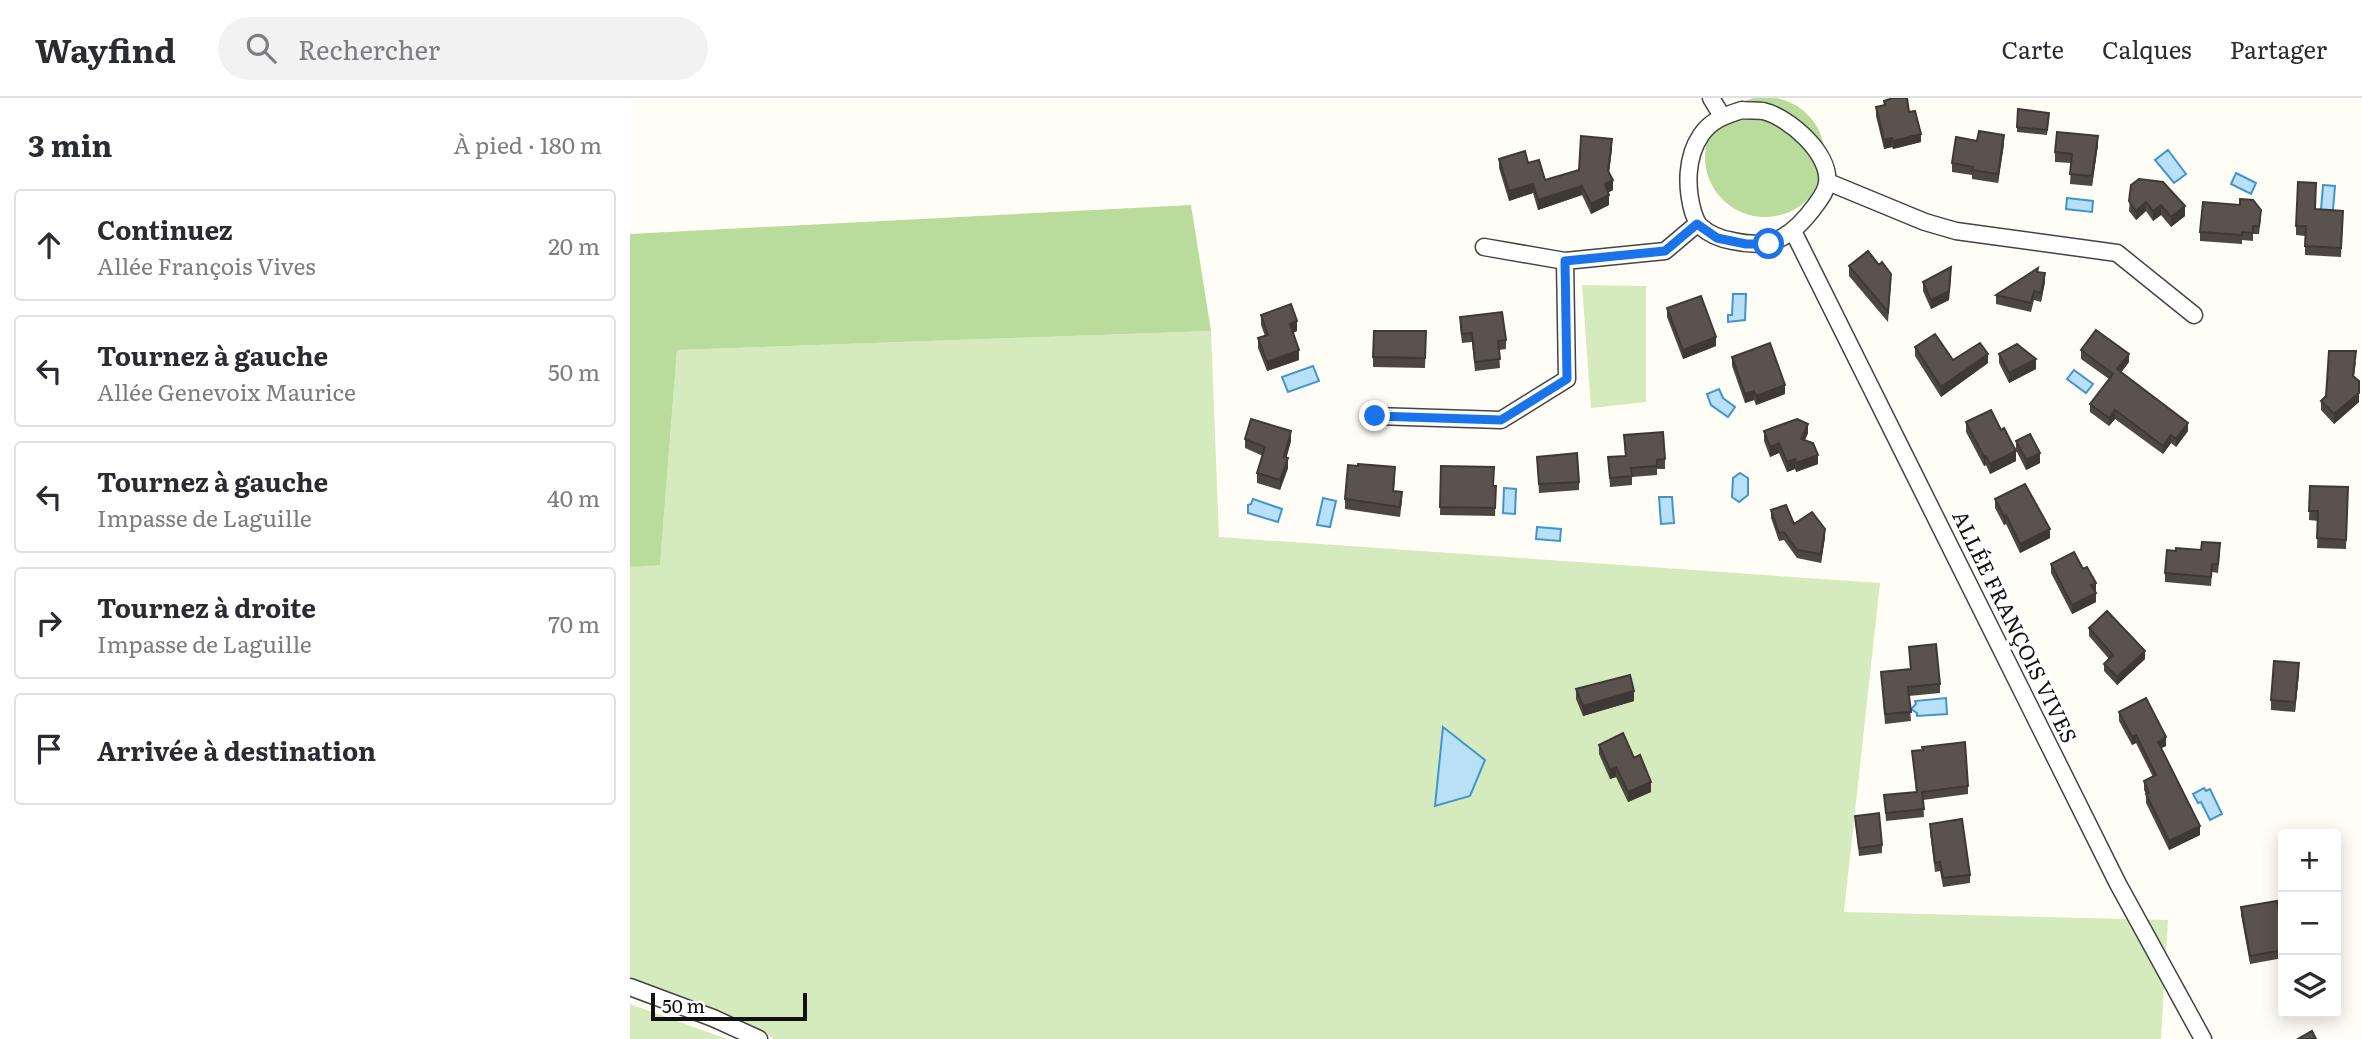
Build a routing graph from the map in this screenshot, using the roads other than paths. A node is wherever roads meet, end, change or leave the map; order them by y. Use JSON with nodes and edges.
{"nodes":[{"id":1,"x":1711,"y":98,"type":"edge"},
{"id":2,"x":1722,"y":116,"type":"junction"},
{"id":3,"x":1828,"y":182,"type":"junction"},
{"id":4,"x":1697,"y":224,"type":"junction"},
{"id":5,"x":1793,"y":231,"type":"junction"},
{"id":6,"x":1484,"y":247,"type":"dead end"},
{"id":7,"x":1565,"y":261,"type":"junction"},
{"id":8,"x":2194,"y":315,"type":"dead end"},
{"id":9,"x":1375,"y":416,"type":"dead end"},
{"id":10,"x":630,"y":987,"type":"edge"},
{"id":11,"x":759,"y":1039,"type":"edge"},
{"id":12,"x":2203,"y":1039,"type":"edge"}],
"edges":[{"from":1,"to":2,"type":"street"},
{"from":2,"to":3,"type":"street"},
{"from":2,"to":4,"type":"street"},
{"from":3,"to":5,"type":"street"},
{"from":3,"to":8,"type":"street"},
{"from":4,"to":5,"type":"street"},
{"from":4,"to":7,"type":"street"},
{"from":5,"to":12,"type":"street","name":"ALLÉE FRANÇOIS VIVES"},
{"from":6,"to":7,"type":"street"},
{"from":7,"to":9,"type":"street"},
{"from":10,"to":11,"type":"street"}]}
